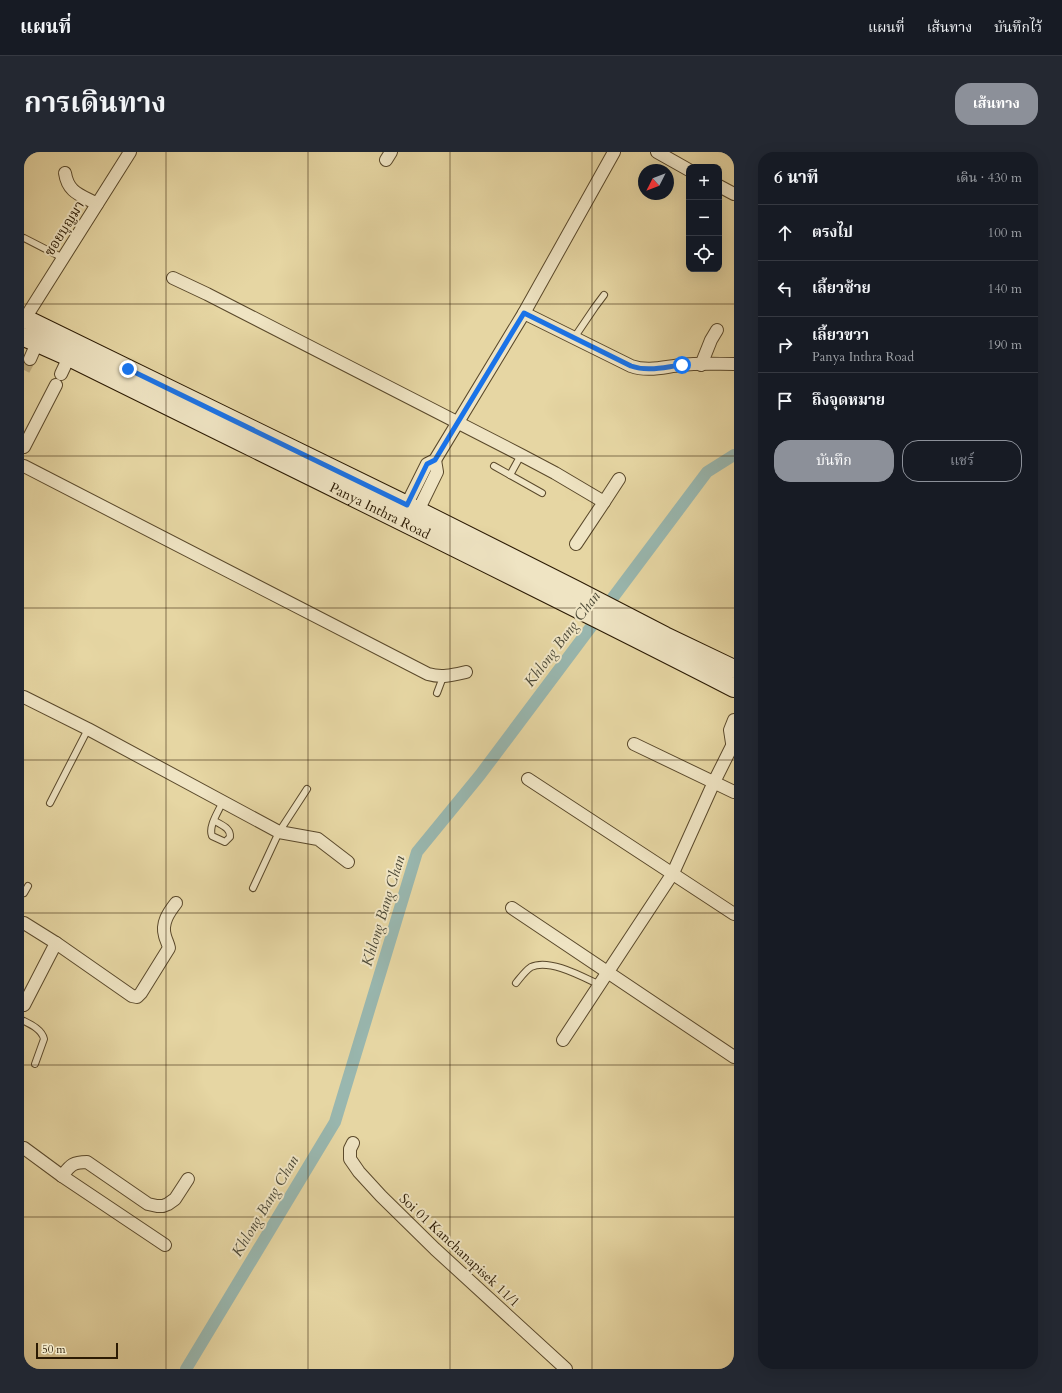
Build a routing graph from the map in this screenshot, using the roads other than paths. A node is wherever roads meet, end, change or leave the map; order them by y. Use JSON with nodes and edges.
{"nodes":[{"id":1,"x":130,"y":152,"type":"edge"},
{"id":2,"x":614,"y":152,"type":"edge"},
{"id":3,"x":657,"y":152,"type":"edge"},
{"id":4,"x":686,"y":168,"type":"edge"},
{"id":5,"x":65,"y":173,"type":"dead end"},
{"id":6,"x":722,"y":188,"type":"edge"},
{"id":7,"x":734,"y":194,"type":"edge"},
{"id":8,"x":97,"y":204,"type":"junction"},
{"id":9,"x":24,"y":238,"type":"edge"},
{"id":10,"x":63,"y":258,"type":"junction"},
{"id":11,"x":173,"y":278,"type":"dead end"},
{"id":12,"x":604,"y":295,"type":"dead end"},
{"id":13,"x":524,"y":313,"type":"junction"},
{"id":14,"x":24,"y":319,"type":"edge"},
{"id":15,"x":717,"y":330,"type":"dead end"},
{"id":16,"x":574,"y":338,"type":"junction"},
{"id":17,"x":30,"y":346,"type":"edge"},
{"id":18,"x":69,"y":357,"type":"junction"},
{"id":19,"x":701,"y":364,"type":"junction"},
{"id":20,"x":734,"y":364,"type":"edge"},
{"id":21,"x":61,"y":374,"type":"dead end"},
{"id":22,"x":56,"y":385,"type":"dead end"},
{"id":23,"x":459,"y":422,"type":"junction"},
{"id":24,"x":24,"y":447,"type":"edge"},
{"id":25,"x":521,"y":455,"type":"junction"},
{"id":26,"x":24,"y":466,"type":"edge"},
{"id":27,"x":494,"y":466,"type":"dead end"},
{"id":28,"x":510,"y":475,"type":"junction"},
{"id":29,"x":619,"y":480,"type":"dead end"},
{"id":30,"x":542,"y":493,"type":"dead end"},
{"id":31,"x":604,"y":502,"type":"junction"},
{"id":32,"x":408,"y":516,"type":"junction"},
{"id":33,"x":576,"y":544,"type":"dead end"},
{"id":34,"x":633,"y":628,"type":"junction"},
{"id":35,"x":734,"y":669,"type":"edge"},
{"id":36,"x":466,"y":672,"type":"dead end"},
{"id":37,"x":443,"y":677,"type":"junction"},
{"id":38,"x":734,"y":688,"type":"edge"},
{"id":39,"x":437,"y":693,"type":"dead end"},
{"id":40,"x":24,"y":697,"type":"edge"},
{"id":41,"x":734,"y":720,"type":"edge"},
{"id":42,"x":88,"y":729,"type":"junction"},
{"id":43,"x":733,"y":742,"type":"edge"},
{"id":44,"x":634,"y":744,"type":"dead end"},
{"id":45,"x":528,"y":779,"type":"dead end"},
{"id":46,"x":714,"y":782,"type":"junction"},
{"id":47,"x":307,"y":789,"type":"dead end"},
{"id":48,"x":734,"y":792,"type":"edge"},
{"id":49,"x":223,"y":802,"type":"junction"},
{"id":50,"x":50,"y":804,"type":"dead end"},
{"id":51,"x":214,"y":820,"type":"dead end"},
{"id":52,"x":279,"y":832,"type":"junction"},
{"id":53,"x":348,"y":862,"type":"dead end"},
{"id":54,"x":673,"y":873,"type":"junction"},
{"id":55,"x":28,"y":886,"type":"dead end"},
{"id":56,"x":253,"y":888,"type":"dead end"},
{"id":57,"x":24,"y":893,"type":"edge"},
{"id":58,"x":176,"y":903,"type":"dead end"},
{"id":59,"x":512,"y":908,"type":"dead end"},
{"id":60,"x":734,"y":914,"type":"edge"},
{"id":61,"x":24,"y":924,"type":"edge"},
{"id":62,"x":56,"y":943,"type":"junction"},
{"id":63,"x":608,"y":972,"type":"junction"},
{"id":64,"x":516,"y":983,"type":"dead end"},
{"id":65,"x":600,"y":985,"type":"junction"},
{"id":66,"x":24,"y":1005,"type":"edge"},
{"id":67,"x":24,"y":1021,"type":"edge"},
{"id":68,"x":563,"y":1040,"type":"dead end"},
{"id":69,"x":734,"y":1057,"type":"edge"},
{"id":70,"x":35,"y":1064,"type":"dead end"},
{"id":71,"x":353,"y":1143,"type":"dead end"},
{"id":72,"x":24,"y":1148,"type":"edge"},
{"id":73,"x":62,"y":1176,"type":"junction"},
{"id":74,"x":188,"y":1179,"type":"dead end"},
{"id":75,"x":165,"y":1245,"type":"dead end"},
{"id":76,"x":566,"y":1369,"type":"edge"}],
"edges":[{"from":1,"to":8,"type":"street","name":"ซอยบุญมา"},
{"from":2,"to":13,"type":"street"},
{"from":3,"to":4,"type":"street"},
{"from":5,"to":8,"type":"street"},
{"from":6,"to":7,"type":"street"},
{"from":8,"to":10,"type":"street","name":"ซอยบุญมา"},
{"from":9,"to":10,"type":"lane"},
{"from":10,"to":14,"type":"street","name":"ซอยบุญมา"},
{"from":11,"to":23,"type":"street"},
{"from":12,"to":16,"type":"lane"},
{"from":13,"to":16,"type":"street"},
{"from":13,"to":23,"type":"street"},
{"from":14,"to":32,"type":"main road","name":"Panya Inthra Road"},
{"from":15,"to":19,"type":"street"},
{"from":16,"to":19,"type":"street"},
{"from":17,"to":18,"type":"main road","name":"Panya Inthra Road"},
{"from":18,"to":21,"type":"street"},
{"from":18,"to":32,"type":"main road","name":"Panya Inthra Road"},
{"from":19,"to":20,"type":"street"},
{"from":22,"to":24,"type":"street"},
{"from":23,"to":25,"type":"street"},
{"from":23,"to":32,"type":"street"},
{"from":25,"to":28,"type":"lane"},
{"from":25,"to":31,"type":"street"},
{"from":26,"to":37,"type":"street"},
{"from":27,"to":28,"type":"lane"},
{"from":28,"to":30,"type":"lane"},
{"from":29,"to":31,"type":"street"},
{"from":31,"to":33,"type":"street"},
{"from":32,"to":34,"type":"main road","name":"Panya Inthra Road"},
{"from":34,"to":35,"type":"main road","name":"Panya Inthra Road"},
{"from":34,"to":38,"type":"main road","name":"Panya Inthra Road"},
{"from":36,"to":37,"type":"street"},
{"from":37,"to":39,"type":"lane"},
{"from":40,"to":42,"type":"street"},
{"from":41,"to":43,"type":"street"},
{"from":42,"to":49,"type":"street"},
{"from":42,"to":50,"type":"lane"},
{"from":43,"to":46,"type":"street"},
{"from":44,"to":46,"type":"street"},
{"from":45,"to":54,"type":"street"},
{"from":46,"to":48,"type":"street"},
{"from":46,"to":54,"type":"street"},
{"from":47,"to":52,"type":"lane"},
{"from":49,"to":51,"type":"lane"},
{"from":49,"to":52,"type":"street"},
{"from":52,"to":53,"type":"street"},
{"from":52,"to":56,"type":"lane"},
{"from":54,"to":60,"type":"street"},
{"from":54,"to":63,"type":"street"},
{"from":55,"to":57,"type":"lane"},
{"from":58,"to":62,"type":"street"},
{"from":59,"to":63,"type":"street"},
{"from":61,"to":62,"type":"street"},
{"from":62,"to":66,"type":"street"},
{"from":63,"to":65,"type":"street"},
{"from":63,"to":69,"type":"street"},
{"from":64,"to":65,"type":"lane"},
{"from":65,"to":68,"type":"street"},
{"from":67,"to":70,"type":"lane"},
{"from":71,"to":76,"type":"street","name":"Soi 01 Kanchanapisek 11/1"},
{"from":72,"to":73,"type":"street"},
{"from":73,"to":74,"type":"street"},
{"from":73,"to":75,"type":"street"}]}
